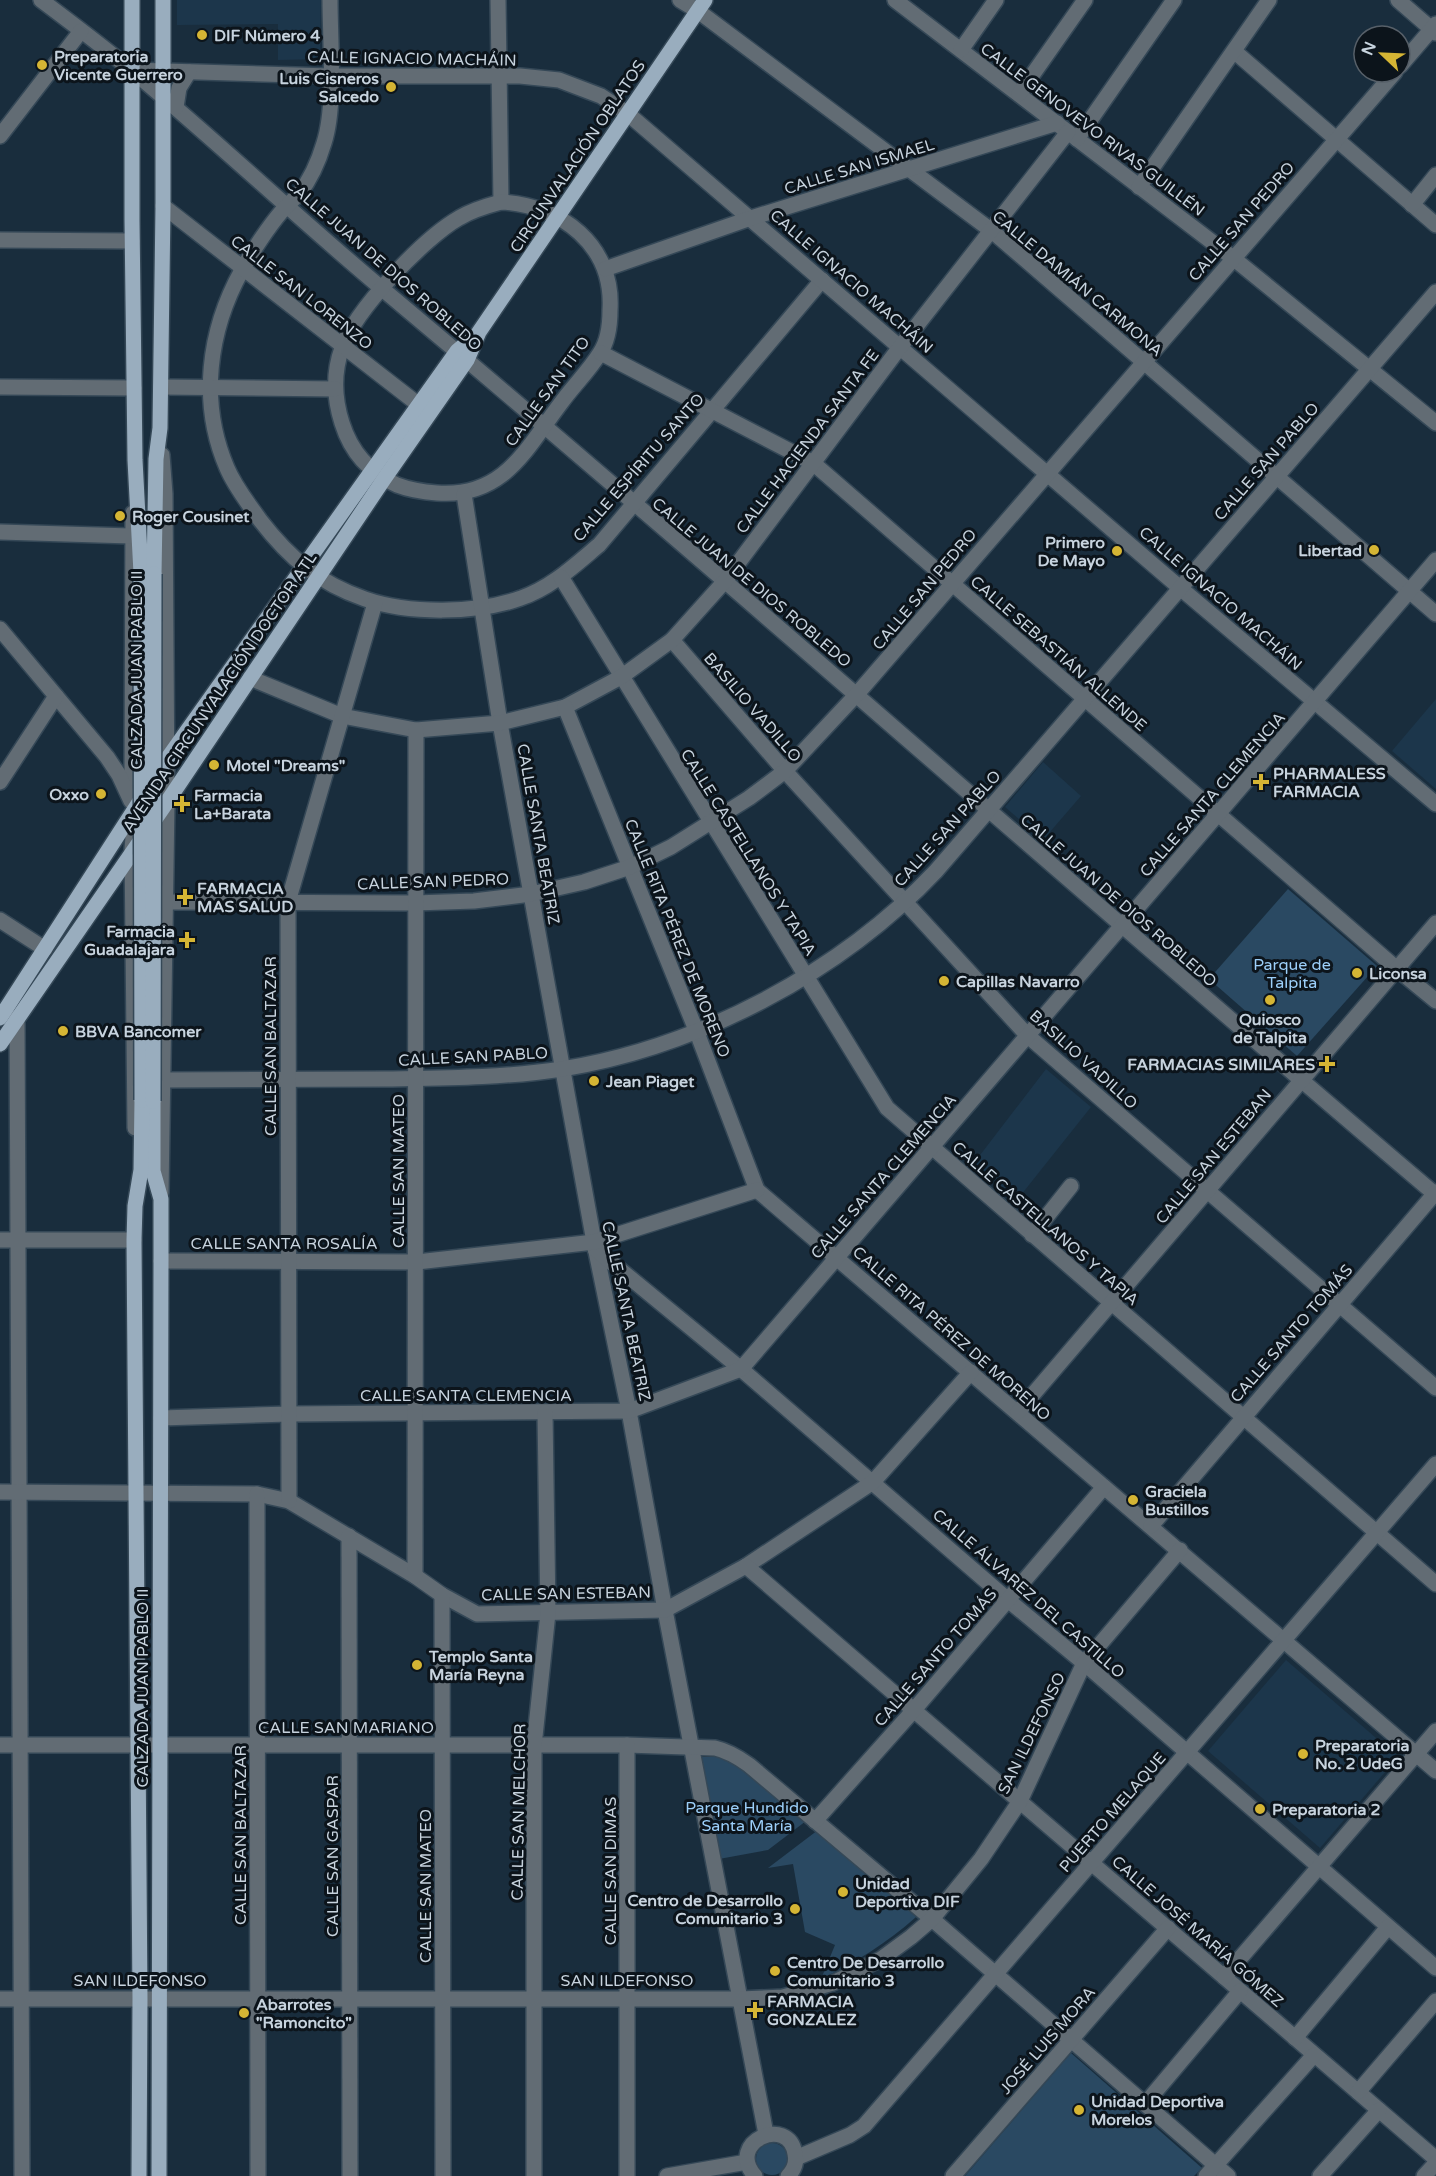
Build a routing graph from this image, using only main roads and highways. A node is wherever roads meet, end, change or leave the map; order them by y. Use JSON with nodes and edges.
{"nodes":[{"id":1,"x":132,"y":0,"type":"edge"},
{"id":2,"x":163,"y":0,"type":"edge"},
{"id":3,"x":701,"y":5,"type":"edge"},
{"id":4,"x":462,"y":356,"type":"junction"},
{"id":5,"x":378,"y":475,"type":"junction"},
{"id":6,"x":147,"y":573,"type":"junction"},
{"id":7,"x":0,"y":1018,"type":"edge"},
{"id":8,"x":0,"y":1044,"type":"edge"},
{"id":9,"x":148,"y":1100,"type":"junction"},
{"id":10,"x":139,"y":2176,"type":"edge"},
{"id":11,"x":159,"y":2176,"type":"edge"}],
"edges":[{"from":1,"to":6,"type":"main road","name":"CALZADA JUAN PABLO II"},
{"from":2,"to":6,"type":"main road","name":"CALZADA JUAN PABLO II"},
{"from":3,"to":4,"type":"main road","name":"CIRCUNVALACIÓN OBLATOS"},
{"from":4,"to":5,"type":"main road","name":"AVENIDA CIRCUNVALACIÓN DOCTOR ATL"},
{"from":4,"to":5,"type":"main road","name":"AVENIDA CIRCUNVALACIÓN DOCTOR ATL"},
{"from":5,"to":7,"type":"main road","name":"AVENIDA CIRCUNVALACIÓN DOCTOR ATL"},
{"from":5,"to":8,"type":"main road","name":"AVENIDA CIRCUNVALACIÓN DOCTOR ATL"},
{"from":6,"to":9,"type":"main road","name":"CALZADA JUAN PABLO II","bridge":true},
{"from":9,"to":10,"type":"main road","name":"CALZADA JUAN PABLO II"},
{"from":9,"to":11,"type":"main road","name":"CALZADA JUAN PABLO II"}]}
